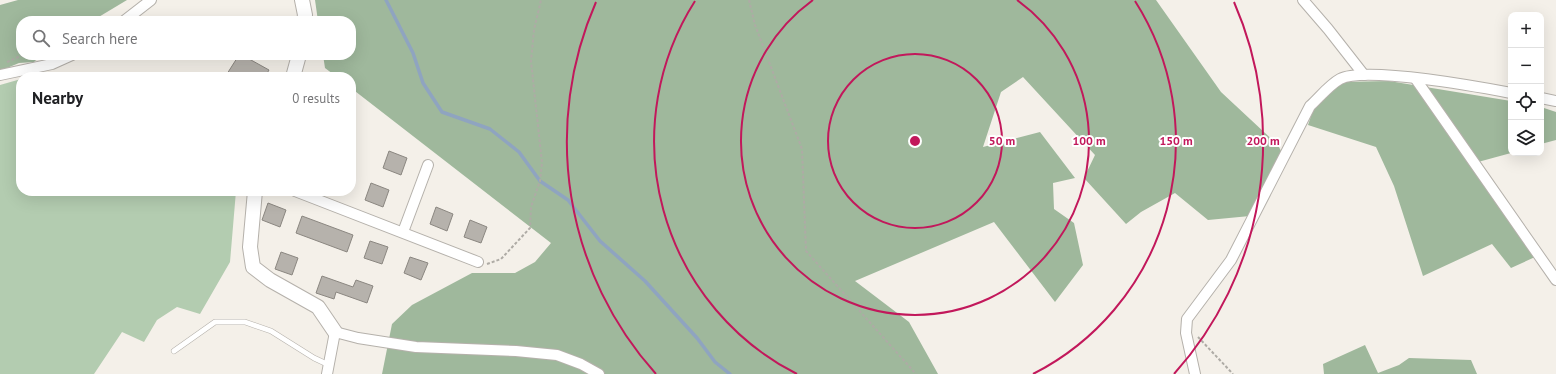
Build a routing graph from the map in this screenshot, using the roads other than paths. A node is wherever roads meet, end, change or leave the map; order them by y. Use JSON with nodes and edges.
{"nodes":[{"id":1,"x":151,"y":0,"type":"edge"},
{"id":2,"x":302,"y":0,"type":"edge"},
{"id":3,"x":1303,"y":0,"type":"edge"},
{"id":4,"x":130,"y":16,"type":"edge"},
{"id":5,"x":305,"y":16,"type":"edge"},
{"id":6,"x":61,"y":60,"type":"edge"},
{"id":7,"x":298,"y":60,"type":"edge"},
{"id":8,"x":294,"y":72,"type":"edge"},
{"id":9,"x":0,"y":75,"type":"edge"},
{"id":10,"x":1364,"y":75,"type":"junction"},
{"id":11,"x":1415,"y":78,"type":"junction"},
{"id":12,"x":1508,"y":93,"type":"edge"},
{"id":13,"x":1544,"y":99,"type":"edge"},
{"id":14,"x":1556,"y":101,"type":"edge"},
{"id":15,"x":428,"y":165,"type":"dead end"},
{"id":16,"x":254,"y":196,"type":"edge"},
{"id":17,"x":308,"y":196,"type":"edge"},
{"id":18,"x":403,"y":232,"type":"junction"},
{"id":19,"x":478,"y":262,"type":"road end"},
{"id":20,"x":1556,"y":280,"type":"edge"},
{"id":21,"x":335,"y":332,"type":"junction"},
{"id":22,"x":174,"y":351,"type":"dead end"},
{"id":23,"x":328,"y":370,"type":"edge"},
{"id":24,"x":599,"y":374,"type":"edge"},
{"id":25,"x":1195,"y":374,"type":"edge"}],
"edges":[{"from":1,"to":4,"type":"street"},
{"from":2,"to":5,"type":"street"},
{"from":3,"to":10,"type":"street"},
{"from":6,"to":9,"type":"street"},
{"from":7,"to":8,"type":"street"},
{"from":10,"to":11,"type":"street"},
{"from":10,"to":25,"type":"street"},
{"from":11,"to":12,"type":"street"},
{"from":11,"to":20,"type":"street"},
{"from":13,"to":14,"type":"street"},
{"from":15,"to":18,"type":"street"},
{"from":16,"to":21,"type":"street"},
{"from":17,"to":18,"type":"street"},
{"from":18,"to":19,"type":"street"},
{"from":21,"to":23,"type":"street"},
{"from":21,"to":24,"type":"street"},
{"from":22,"to":23,"type":"lane"}]}
